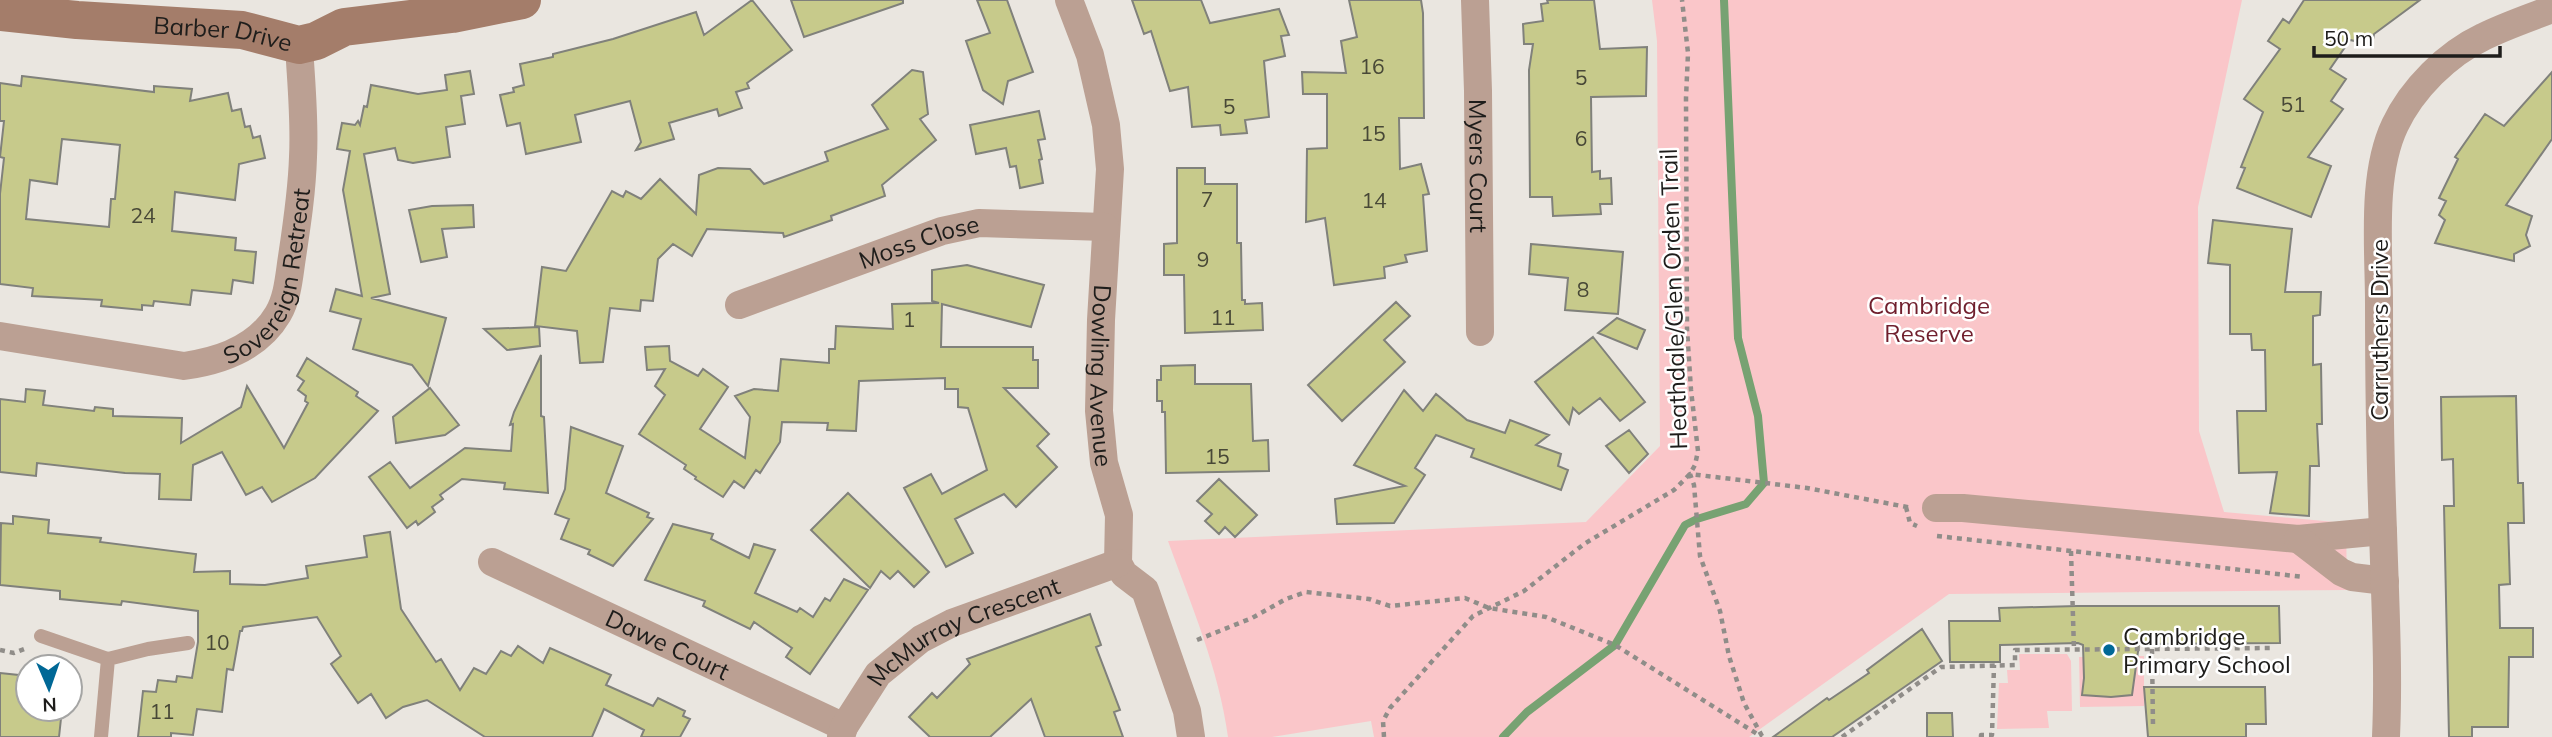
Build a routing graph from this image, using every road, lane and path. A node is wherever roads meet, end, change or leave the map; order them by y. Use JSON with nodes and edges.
{"nodes":[{"id":1,"x":522,"y":0,"type":"edge"},
{"id":2,"x":1069,"y":0,"type":"edge"},
{"id":3,"x":1475,"y":0,"type":"edge"},
{"id":4,"x":1682,"y":0,"type":"edge"},
{"id":5,"x":2552,"y":9,"type":"edge"},
{"id":6,"x":0,"y":12,"type":"edge"},
{"id":7,"x":299,"y":45,"type":"junction"},
{"id":8,"x":1105,"y":227,"type":"junction"},
{"id":9,"x":739,"y":305,"type":"dead end"},
{"id":10,"x":1480,"y":332,"type":"dead end"},
{"id":11,"x":0,"y":335,"type":"edge"},
{"id":12,"x":1690,"y":474,"type":"junction"},
{"id":13,"x":1906,"y":507,"type":"junction"},
{"id":14,"x":1928,"y":522,"type":"junction"},
{"id":15,"x":2383,"y":531,"type":"junction"},
{"id":16,"x":2298,"y":539,"type":"junction"},
{"id":17,"x":2071,"y":551,"type":"junction"},
{"id":18,"x":492,"y":562,"type":"dead end"},
{"id":19,"x":1118,"y":564,"type":"junction"},
{"id":20,"x":2306,"y":577,"type":"dead end"},
{"id":21,"x":2385,"y":581,"type":"junction"},
{"id":22,"x":1489,"y":608,"type":"junction"},
{"id":23,"x":41,"y":636,"type":"joint"},
{"id":24,"x":1197,"y":640,"type":"dead end"},
{"id":25,"x":188,"y":643,"type":"dead end"},
{"id":26,"x":2273,"y":648,"type":"dead end"},
{"id":27,"x":2152,"y":649,"type":"junction"},
{"id":28,"x":0,"y":650,"type":"edge"},
{"id":29,"x":2074,"y":650,"type":"junction"},
{"id":30,"x":108,"y":659,"type":"junction"},
{"id":31,"x":1994,"y":666,"type":"junction"},
{"id":32,"x":2153,"y":727,"type":"dead end"},
{"id":33,"x":843,"y":732,"type":"edge"},
{"id":34,"x":101,"y":737,"type":"edge"},
{"id":35,"x":1191,"y":737,"type":"edge"},
{"id":36,"x":1384,"y":737,"type":"edge"},
{"id":37,"x":1762,"y":737,"type":"edge"},
{"id":38,"x":1842,"y":737,"type":"edge"},
{"id":39,"x":1981,"y":737,"type":"edge"},
{"id":40,"x":2386,"y":737,"type":"edge"}],
"edges":[{"from":1,"to":7,"type":"street","name":"Barber Drive"},
{"from":2,"to":8,"type":"street","name":"Dowling Avenue"},
{"from":3,"to":10,"type":"street","name":"Myers Court"},
{"from":4,"to":12,"type":"path","name":"Heathdale/Glen Orden Trail"},
{"from":5,"to":15,"type":"street","name":"Carruthers Drive"},
{"from":6,"to":7,"type":"street","name":"Barber Drive"},
{"from":7,"to":11,"type":"street","name":"Sovereign Retreat"},
{"from":8,"to":9,"type":"street","name":"Moss Close"},
{"from":8,"to":19,"type":"street","name":"Dowling Avenue"},
{"from":12,"to":13,"type":"path"},
{"from":12,"to":22,"type":"path","name":"Heathdale/Glen Orden Trail"},
{"from":12,"to":37,"type":"path"},
{"from":13,"to":14,"type":"path"},
{"from":13,"to":14,"type":"path"},
{"from":14,"to":16,"type":"street"},
{"from":14,"to":17,"type":"path"},
{"from":15,"to":16,"type":"street"},
{"from":15,"to":21,"type":"street","name":"Carruthers Drive"},
{"from":16,"to":21,"type":"street"},
{"from":17,"to":20,"type":"path"},
{"from":17,"to":29,"type":"path"},
{"from":18,"to":33,"type":"street","name":"Dawe Court"},
{"from":19,"to":33,"type":"street","name":"McMurray Crescent"},
{"from":19,"to":35,"type":"street"},
{"from":21,"to":40,"type":"street","name":"Carruthers Drive"},
{"from":22,"to":24,"type":"path"},
{"from":22,"to":36,"type":"path","name":"Heathdale/Glen Orden Trail"},
{"from":22,"to":37,"type":"path"},
{"from":23,"to":28,"type":"path"},
{"from":23,"to":30,"type":"lane"},
{"from":25,"to":30,"type":"lane"},
{"from":26,"to":27,"type":"path"},
{"from":27,"to":29,"type":"path"},
{"from":27,"to":32,"type":"path"},
{"from":29,"to":31,"type":"path"},
{"from":30,"to":34,"type":"lane"},
{"from":31,"to":38,"type":"path"},
{"from":31,"to":39,"type":"path"}]}
